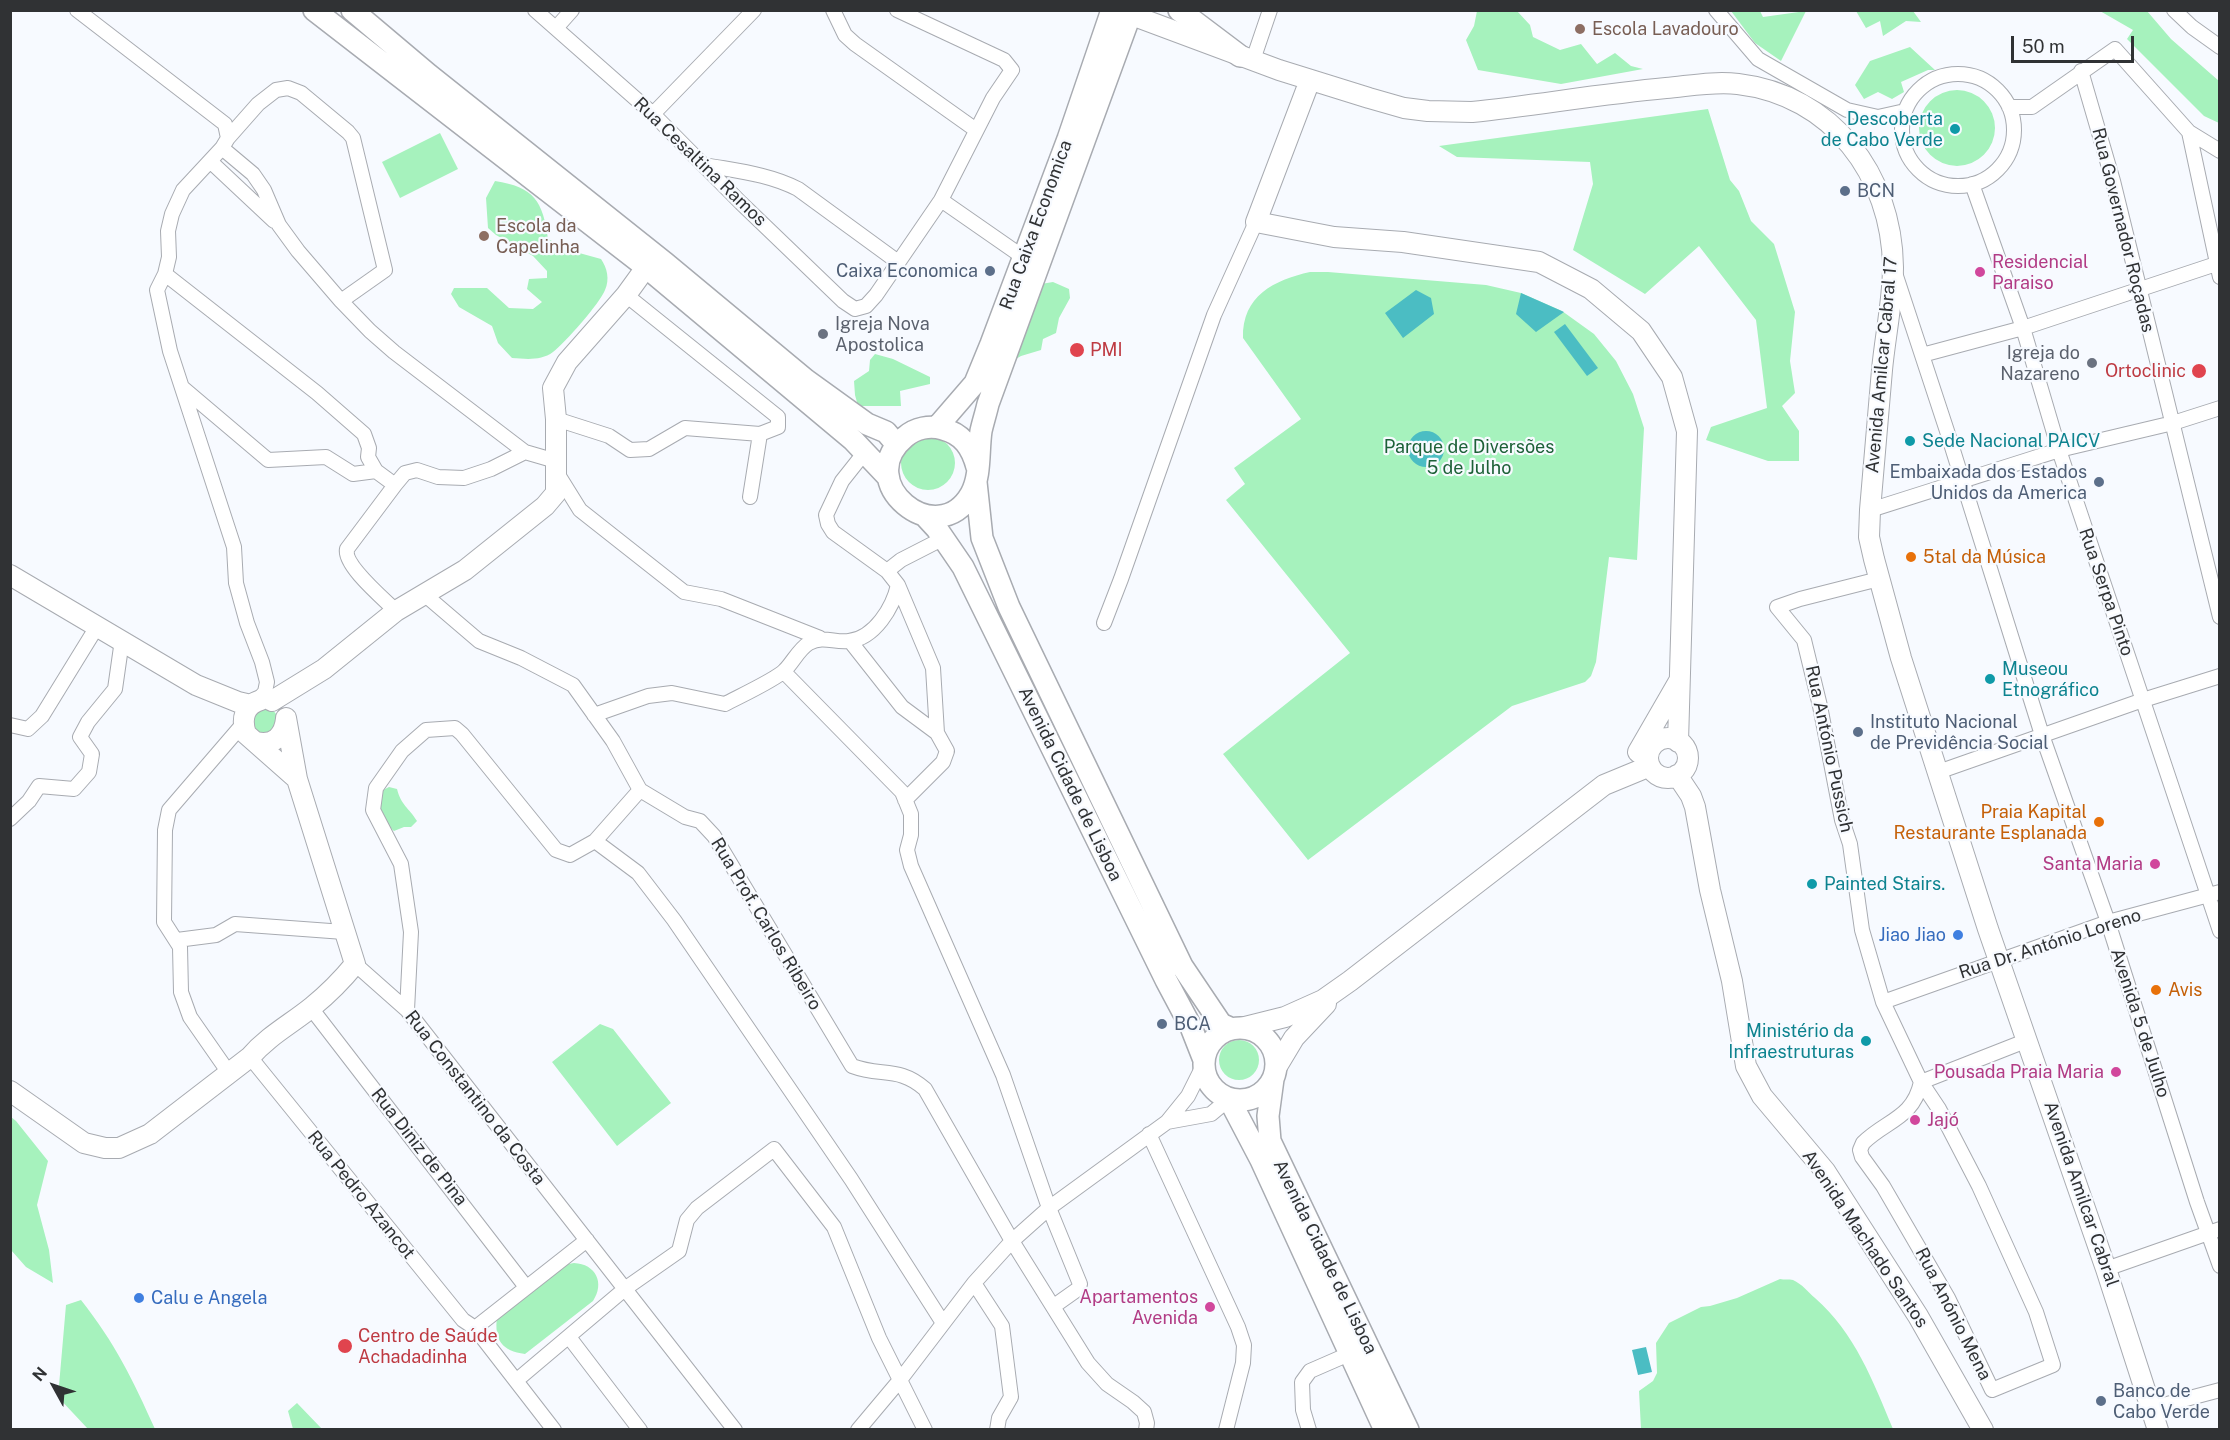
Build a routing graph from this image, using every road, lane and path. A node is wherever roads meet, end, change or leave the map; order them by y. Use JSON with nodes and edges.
{"nodes":[{"id":1,"x":77,"y":10,"type":"edge"},
{"id":2,"x":314,"y":10,"type":"edge"},
{"id":3,"x":352,"y":10,"type":"edge"},
{"id":4,"x":535,"y":10,"type":"edge"},
{"id":5,"x":572,"y":10,"type":"edge"},
{"id":6,"x":754,"y":10,"type":"edge"},
{"id":7,"x":833,"y":10,"type":"edge"},
{"id":8,"x":897,"y":10,"type":"edge"},
{"id":9,"x":1179,"y":10,"type":"edge"},
{"id":10,"x":1270,"y":10,"type":"edge"},
{"id":11,"x":1716,"y":10,"type":"edge"},
{"id":12,"x":2174,"y":10,"type":"edge"},
{"id":13,"x":1123,"y":11,"type":"edge"},
{"id":14,"x":556,"y":28,"type":"junction"},
{"id":15,"x":2220,"y":47,"type":"edge"},
{"id":16,"x":1246,"y":58,"type":"junction"},
{"id":17,"x":2081,"y":71,"type":"junction"},
{"id":18,"x":1310,"y":80,"type":"junction"},
{"id":19,"x":2009,"y":107,"type":"junction"},
{"id":20,"x":1905,"y":111,"type":"junction"},
{"id":21,"x":653,"y":114,"type":"junction"},
{"id":22,"x":976,"y":130,"type":"junction"},
{"id":23,"x":2189,"y":132,"type":"junction"},
{"id":24,"x":225,"y":143,"type":"junction"},
{"id":25,"x":2220,"y":151,"type":"edge"},
{"id":26,"x":210,"y":161,"type":"junction"},
{"id":27,"x":705,"y":165,"type":"junction"},
{"id":28,"x":1972,"y":184,"type":"junction"},
{"id":29,"x":941,"y":200,"type":"junction"},
{"id":30,"x":1256,"y":222,"type":"junction"},
{"id":31,"x":279,"y":225,"type":"junction"},
{"id":32,"x":1023,"y":257,"type":"junction"},
{"id":33,"x":651,"y":261,"type":"junction"},
{"id":34,"x":898,"y":262,"type":"junction"},
{"id":35,"x":1893,"y":267,"type":"junction"},
{"id":36,"x":2218,"y":271,"type":"edge"},
{"id":37,"x":165,"y":274,"type":"junction"},
{"id":38,"x":2138,"y":290,"type":"junction"},
{"id":39,"x":626,"y":295,"type":"junction"},
{"id":40,"x":341,"y":301,"type":"junction"},
{"id":41,"x":2023,"y":328,"type":"junction"},
{"id":42,"x":1922,"y":355,"type":"junction"},
{"id":43,"x":183,"y":388,"type":"junction"},
{"id":44,"x":2220,"y":408,"type":"edge"},
{"id":45,"x":556,"y":419,"type":"junction"},
{"id":46,"x":2173,"y":423,"type":"junction"},
{"id":47,"x":937,"y":427,"type":"junction"},
{"id":48,"x":760,"y":434,"type":"junction"},
{"id":49,"x":897,"y":445,"type":"junction"},
{"id":50,"x":2059,"y":450,"type":"junction"},
{"id":51,"x":525,"y":452,"type":"junction"},
{"id":52,"x":865,"y":452,"type":"junction"},
{"id":53,"x":557,"y":467,"type":"junction"},
{"id":54,"x":376,"y":471,"type":"junction"},
{"id":55,"x":977,"y":474,"type":"junction"},
{"id":56,"x":888,"y":477,"type":"junction"},
{"id":57,"x":1963,"y":482,"type":"junction"},
{"id":58,"x":395,"y":485,"type":"junction"},
{"id":59,"x":750,"y":497,"type":"dead end"},
{"id":60,"x":1870,"y":510,"type":"junction"},
{"id":61,"x":925,"y":516,"type":"junction"},
{"id":62,"x":944,"y":538,"type":"junction"},
{"id":63,"x":888,"y":571,"type":"junction"},
{"id":64,"x":10,"y":575,"type":"edge"},
{"id":65,"x":1879,"y":579,"type":"junction"},
{"id":66,"x":898,"y":585,"type":"junction"},
{"id":67,"x":424,"y":594,"type":"junction"},
{"id":68,"x":396,"y":611,"type":"junction"},
{"id":69,"x":2220,"y":617,"type":"edge"},
{"id":70,"x":1104,"y":623,"type":"dead end"},
{"id":71,"x":98,"y":625,"type":"junction"},
{"id":72,"x":820,"y":638,"type":"junction"},
{"id":73,"x":122,"y":640,"type":"junction"},
{"id":74,"x":850,"y":641,"type":"junction"},
{"id":75,"x":324,"y":669,"type":"junction"},
{"id":76,"x":784,"y":672,"type":"junction"},
{"id":77,"x":2220,"y":676,"type":"edge"},
{"id":78,"x":1680,"y":679,"type":"junction"},
{"id":79,"x":196,"y":685,"type":"junction"},
{"id":80,"x":2143,"y":700,"type":"junction"},
{"id":81,"x":260,"y":703,"type":"junction"},
{"id":82,"x":594,"y":715,"type":"junction"},
{"id":83,"x":286,"y":718,"type":"junction"},
{"id":84,"x":243,"y":724,"type":"junction"},
{"id":85,"x":10,"y":725,"type":"edge"},
{"id":86,"x":937,"y":733,"type":"junction"},
{"id":87,"x":2042,"y":735,"type":"junction"},
{"id":88,"x":256,"y":742,"type":"junction"},
{"id":89,"x":1678,"y":742,"type":"junction"},
{"id":90,"x":1650,"y":766,"type":"junction"},
{"id":91,"x":1938,"y":772,"type":"junction"},
{"id":92,"x":1677,"y":775,"type":"junction"},
{"id":93,"x":1619,"y":778,"type":"junction"},
{"id":94,"x":297,"y":779,"type":"junction"},
{"id":95,"x":640,"y":790,"type":"junction"},
{"id":96,"x":906,"y":800,"type":"junction"},
{"id":97,"x":10,"y":819,"type":"edge"},
{"id":98,"x":595,"y":841,"type":"junction"},
{"id":99,"x":2214,"y":894,"type":"edge"},
{"id":100,"x":2108,"y":922,"type":"junction"},
{"id":101,"x":2220,"y":931,"type":"edge"},
{"id":102,"x":344,"y":932,"type":"junction"},
{"id":103,"x":177,"y":940,"type":"junction"},
{"id":104,"x":1999,"y":960,"type":"junction"},
{"id":105,"x":355,"y":964,"type":"junction"},
{"id":106,"x":1350,"y":981,"type":"junction"},
{"id":107,"x":1883,"y":1002,"type":"junction"},
{"id":108,"x":311,"y":1008,"type":"junction"},
{"id":109,"x":407,"y":1010,"type":"junction"},
{"id":110,"x":1237,"y":1028,"type":"junction"},
{"id":111,"x":2028,"y":1040,"type":"junction"},
{"id":112,"x":250,"y":1057,"type":"junction"},
{"id":113,"x":1204,"y":1063,"type":"junction"},
{"id":114,"x":229,"y":1073,"type":"junction"},
{"id":115,"x":1274,"y":1073,"type":"junction"},
{"id":116,"x":1921,"y":1082,"type":"junction"},
{"id":117,"x":10,"y":1090,"type":"edge"},
{"id":118,"x":1229,"y":1099,"type":"junction"},
{"id":119,"x":1167,"y":1122,"type":"junction"},
{"id":120,"x":1149,"y":1134,"type":"junction"},
{"id":121,"x":1049,"y":1208,"type":"junction"},
{"id":122,"x":2214,"y":1231,"type":"edge"},
{"id":123,"x":587,"y":1240,"type":"junction"},
{"id":124,"x":1012,"y":1241,"type":"junction"},
{"id":125,"x":2220,"y":1266,"type":"edge"},
{"id":126,"x":2106,"y":1269,"type":"junction"},
{"id":127,"x":974,"y":1283,"type":"junction"},
{"id":128,"x":526,"y":1287,"type":"junction"},
{"id":129,"x":626,"y":1288,"type":"junction"},
{"id":130,"x":1054,"y":1305,"type":"junction"},
{"id":131,"x":943,"y":1323,"type":"junction"},
{"id":132,"x":475,"y":1328,"type":"junction"},
{"id":133,"x":569,"y":1336,"type":"junction"},
{"id":134,"x":1349,"y":1354,"type":"junction"},
{"id":135,"x":517,"y":1380,"type":"junction"},
{"id":136,"x":900,"y":1380,"type":"junction"},
{"id":137,"x":2220,"y":1390,"type":"edge"},
{"id":138,"x":2152,"y":1408,"type":"junction"},
{"id":139,"x":554,"y":1430,"type":"edge"},
{"id":140,"x":640,"y":1430,"type":"edge"},
{"id":141,"x":735,"y":1430,"type":"edge"},
{"id":142,"x":858,"y":1430,"type":"edge"},
{"id":143,"x":925,"y":1430,"type":"edge"},
{"id":144,"x":997,"y":1430,"type":"edge"},
{"id":145,"x":1146,"y":1430,"type":"edge"},
{"id":146,"x":1226,"y":1430,"type":"edge"},
{"id":147,"x":1309,"y":1430,"type":"edge"},
{"id":148,"x":1385,"y":1430,"type":"edge"},
{"id":149,"x":1408,"y":1430,"type":"edge"},
{"id":150,"x":1983,"y":1430,"type":"edge"},
{"id":151,"x":2158,"y":1430,"type":"edge"}],
"edges":[{"from":1,"to":24,"type":"street"},
{"from":2,"to":33,"type":"main road"},
{"from":3,"to":33,"type":"main road"},
{"from":4,"to":14,"type":"street","name":"Rua Cesaltina Ramos"},
{"from":5,"to":14,"type":"street"},
{"from":6,"to":21,"type":"street"},
{"from":7,"to":22,"type":"street"},
{"from":8,"to":22,"type":"street"},
{"from":9,"to":16,"type":"main road"},
{"from":10,"to":16,"type":"street"},
{"from":11,"to":20,"type":"street"},
{"from":12,"to":15,"type":"street"},
{"from":13,"to":16,"type":"street"},
{"from":13,"to":32,"type":"main road","name":"Rua Caixa Economica"},
{"from":13,"to":55,"type":"main road"},
{"from":14,"to":21,"type":"street","name":"Rua Cesaltina Ramos"},
{"from":16,"to":18,"type":"street"},
{"from":17,"to":19,"type":"street"},
{"from":17,"to":23,"type":"street"},
{"from":17,"to":38,"type":"street","name":"Rua Governador Roçadas"},
{"from":18,"to":30,"type":"street"},
{"from":18,"to":35,"type":"street","name":"Avenida Amilcar Cabral 17"},
{"from":19,"to":20,"type":"street"},
{"from":19,"to":28,"type":"street"},
{"from":20,"to":28,"type":"street"},
{"from":21,"to":27,"type":"street","name":"Rua Cesaltina Ramos"},
{"from":22,"to":29,"type":"street"},
{"from":23,"to":25,"type":"street"},
{"from":23,"to":36,"type":"street"},
{"from":24,"to":26,"type":"street"},
{"from":24,"to":31,"type":"street"},
{"from":24,"to":40,"type":"street"},
{"from":26,"to":31,"type":"street"},
{"from":26,"to":37,"type":"street"},
{"from":27,"to":34,"type":"street"},
{"from":27,"to":34,"type":"street","name":"Rua Cesaltina Ramos"},
{"from":28,"to":41,"type":"street","name":"Rua Serpa Pinto"},
{"from":29,"to":32,"type":"street"},
{"from":29,"to":34,"type":"street"},
{"from":30,"to":70,"type":"street"},
{"from":30,"to":78,"type":"street"},
{"from":31,"to":40,"type":"street"},
{"from":32,"to":47,"type":"main road","name":"Rua Caixa Economica"},
{"from":33,"to":39,"type":"street"},
{"from":33,"to":49,"type":"main road"},
{"from":33,"to":52,"type":"main road"},
{"from":35,"to":42,"type":"street","name":"Avenida 5 de Julho"},
{"from":35,"to":60,"type":"street","name":"Avenida Amilcar Cabral 17"},
{"from":36,"to":38,"type":"street"},
{"from":37,"to":43,"type":"street"},
{"from":37,"to":54,"type":"street"},
{"from":38,"to":41,"type":"street"},
{"from":38,"to":46,"type":"street","name":"Rua Governador Roçadas"},
{"from":39,"to":45,"type":"street"},
{"from":39,"to":48,"type":"street"},
{"from":40,"to":51,"type":"street"},
{"from":41,"to":42,"type":"street"},
{"from":41,"to":50,"type":"street","name":"Rua Serpa Pinto"},
{"from":42,"to":57,"type":"street","name":"Avenida 5 de Julho"},
{"from":43,"to":54,"type":"street"},
{"from":43,"to":81,"type":"street"},
{"from":44,"to":46,"type":"street"},
{"from":45,"to":48,"type":"street"},
{"from":45,"to":53,"type":"street"},
{"from":46,"to":50,"type":"street"},
{"from":46,"to":69,"type":"street","name":"Rua Governador Roçadas"},
{"from":47,"to":49,"type":"main road"},
{"from":47,"to":55,"type":"main road"},
{"from":48,"to":59,"type":"street"},
{"from":49,"to":56,"type":"main road"},
{"from":50,"to":57,"type":"street"},
{"from":50,"to":80,"type":"street","name":"Rua Serpa Pinto"},
{"from":51,"to":53,"type":"street"},
{"from":51,"to":58,"type":"street"},
{"from":52,"to":56,"type":"main road"},
{"from":52,"to":63,"type":"street"},
{"from":53,"to":67,"type":"street"},
{"from":53,"to":72,"type":"street"},
{"from":54,"to":58,"type":"street"},
{"from":55,"to":61,"type":"main road"},
{"from":55,"to":110,"type":"main road","name":"Avenida Cidade de Lisboa"},
{"from":56,"to":61,"type":"main road"},
{"from":57,"to":60,"type":"street"},
{"from":57,"to":87,"type":"street","name":"Avenida 5 de Julho"},
{"from":58,"to":68,"type":"street"},
{"from":60,"to":65,"type":"street","name":"Avenida Amilcar Cabral 17"},
{"from":61,"to":62,"type":"main road","name":"Avenida Cidade de Lisboa"},
{"from":62,"to":63,"type":"street"},
{"from":62,"to":113,"type":"main road","name":"Avenida Cidade de Lisboa"},
{"from":63,"to":66,"type":"street"},
{"from":64,"to":71,"type":"street"},
{"from":65,"to":91,"type":"street","name":"Avenida Amilcar Cabral 17"},
{"from":65,"to":107,"type":"street","name":"Rua António Pussich"},
{"from":66,"to":74,"type":"street"},
{"from":66,"to":86,"type":"street"},
{"from":67,"to":68,"type":"street"},
{"from":67,"to":82,"type":"street"},
{"from":68,"to":75,"type":"street"},
{"from":71,"to":73,"type":"street"},
{"from":71,"to":85,"type":"street"},
{"from":72,"to":74,"type":"street"},
{"from":72,"to":76,"type":"street"},
{"from":73,"to":79,"type":"street"},
{"from":73,"to":97,"type":"street"},
{"from":74,"to":86,"type":"street"},
{"from":75,"to":81,"type":"street"},
{"from":75,"to":83,"type":"street"},
{"from":76,"to":82,"type":"street"},
{"from":76,"to":96,"type":"street"},
{"from":77,"to":80,"type":"street"},
{"from":78,"to":89,"type":"street"},
{"from":78,"to":93,"type":"street"},
{"from":79,"to":81,"type":"street"},
{"from":79,"to":84,"type":"street"},
{"from":80,"to":87,"type":"street"},
{"from":80,"to":99,"type":"street","name":"Rua Serpa Pinto"},
{"from":81,"to":83,"type":"street"},
{"from":81,"to":84,"type":"street"},
{"from":82,"to":95,"type":"street"},
{"from":83,"to":88,"type":"street"},
{"from":83,"to":94,"type":"street"},
{"from":84,"to":88,"type":"street"},
{"from":84,"to":103,"type":"street"},
{"from":86,"to":96,"type":"street"},
{"from":87,"to":91,"type":"street"},
{"from":87,"to":100,"type":"street","name":"Avenida 5 de Julho"},
{"from":88,"to":94,"type":"street"},
{"from":89,"to":90,"type":"street"},
{"from":89,"to":92,"type":"street"},
{"from":90,"to":92,"type":"street"},
{"from":90,"to":93,"type":"street"},
{"from":91,"to":104,"type":"street","name":"Avenida Amilcar Cabral 17"},
{"from":92,"to":150,"type":"street","name":"Avenida Machado Santos"},
{"from":93,"to":106,"type":"street"},
{"from":94,"to":102,"type":"street"},
{"from":95,"to":98,"type":"street"},
{"from":95,"to":124,"type":"street","name":"Rua Prof. Carlos Ribeiro"},
{"from":96,"to":121,"type":"street"},
{"from":98,"to":109,"type":"street"},
{"from":98,"to":131,"type":"street"},
{"from":99,"to":100,"type":"street","name":"Rua Dr. António Loreno"},
{"from":99,"to":101,"type":"street","name":"Rua Serpa Pinto"},
{"from":100,"to":104,"type":"street","name":"Rua Dr. António Loreno"},
{"from":100,"to":122,"type":"street","name":"Avenida 5 de Julho"},
{"from":102,"to":103,"type":"street"},
{"from":102,"to":105,"type":"street"},
{"from":103,"to":114,"type":"street"},
{"from":104,"to":107,"type":"street","name":"Rua Dr. António Loreno"},
{"from":104,"to":111,"type":"street","name":"Avenida Amilcar Cabral"},
{"from":105,"to":108,"type":"street"},
{"from":105,"to":109,"type":"street","name":"Rua Constantino da Costa"},
{"from":106,"to":110,"type":"street"},
{"from":106,"to":115,"type":"street"},
{"from":107,"to":116,"type":"street","name":"Rua Anónio Mena"},
{"from":108,"to":112,"type":"street"},
{"from":108,"to":128,"type":"street","name":"Rua Diniz de Pina"},
{"from":109,"to":123,"type":"street","name":"Rua Constantino da Costa"},
{"from":110,"to":113,"type":"main road"},
{"from":110,"to":115,"type":"main road"},
{"from":111,"to":116,"type":"street"},
{"from":111,"to":126,"type":"street","name":"Avenida Amilcar Cabral"},
{"from":112,"to":114,"type":"street"},
{"from":112,"to":132,"type":"street","name":"Rua Pedro Azancot"},
{"from":113,"to":118,"type":"main road"},
{"from":113,"to":119,"type":"street"},
{"from":114,"to":117,"type":"street"},
{"from":115,"to":118,"type":"main road"},
{"from":115,"to":149,"type":"main road","name":"Avenida Cidade de Lisboa"},
{"from":116,"to":116,"type":"street","name":"Rua Anónio Mena"},
{"from":118,"to":119,"type":"street"},
{"from":118,"to":134,"type":"main road","name":"Avenida Cidade de Lisboa"},
{"from":119,"to":120,"type":"street"},
{"from":120,"to":121,"type":"street"},
{"from":120,"to":146,"type":"street"},
{"from":121,"to":124,"type":"street"},
{"from":121,"to":130,"type":"street"},
{"from":122,"to":125,"type":"street","name":"Avenida 5 de Julho"},
{"from":122,"to":126,"type":"street"},
{"from":123,"to":128,"type":"street"},
{"from":123,"to":129,"type":"street","name":"Rua Constantino da Costa"},
{"from":124,"to":127,"type":"street"},
{"from":124,"to":130,"type":"street","name":"Rua Prof. Carlos Ribeiro"},
{"from":126,"to":138,"type":"street","name":"Avenida Amilcar Cabral"},
{"from":127,"to":131,"type":"street"},
{"from":127,"to":144,"type":"street"},
{"from":128,"to":132,"type":"street"},
{"from":129,"to":133,"type":"street"},
{"from":129,"to":136,"type":"street"},
{"from":129,"to":141,"type":"street","name":"Rua Constantino da Costa"},
{"from":130,"to":145,"type":"street","name":"Rua Prof. Carlos Ribeiro"},
{"from":131,"to":136,"type":"street"},
{"from":132,"to":135,"type":"street","name":"Rua Pedro Azancot"},
{"from":133,"to":135,"type":"street"},
{"from":133,"to":140,"type":"street"},
{"from":134,"to":147,"type":"street"},
{"from":134,"to":148,"type":"main road","name":"Avenida Cidade de Lisboa"},
{"from":135,"to":139,"type":"street","name":"Rua Pedro Azancot"},
{"from":136,"to":142,"type":"street"},
{"from":136,"to":143,"type":"street"},
{"from":137,"to":138,"type":"street"},
{"from":138,"to":151,"type":"street","name":"Avenida Amilcar Cabral"}]}
